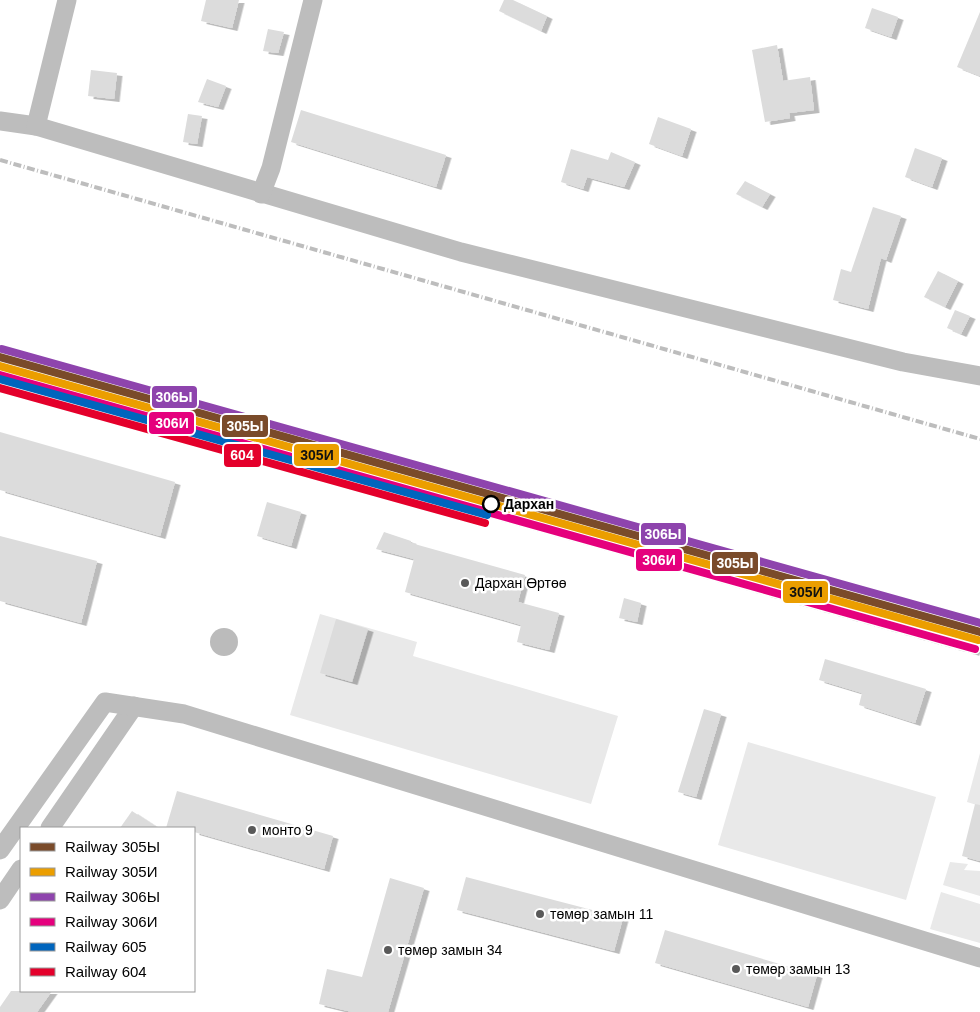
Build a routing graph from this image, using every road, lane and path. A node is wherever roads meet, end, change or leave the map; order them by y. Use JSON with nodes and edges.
{"nodes":[{"id":1,"x":67,"y":0,"type":"edge"},
{"id":2,"x":80,"y":0,"type":"edge"},
{"id":3,"x":314,"y":0,"type":"edge"},
{"id":4,"x":63,"y":23,"type":"junction"},
{"id":5,"x":0,"y":121,"type":"edge"},
{"id":6,"x":36,"y":126,"type":"junction"},
{"id":7,"x":261,"y":194,"type":"junction"},
{"id":8,"x":980,"y":376,"type":"edge"},
{"id":9,"x":134,"y":706,"type":"junction"},
{"id":10,"x":51,"y":827,"type":"edge"},
{"id":11,"x":1,"y":846,"type":"edge"},
{"id":12,"x":20,"y":870,"type":"edge"},
{"id":13,"x":0,"y":900,"type":"edge"},
{"id":14,"x":980,"y":958,"type":"edge"}],
"edges":[{"from":1,"to":4,"type":"street"},
{"from":2,"to":4,"type":"street"},
{"from":3,"to":7,"type":"street"},
{"from":4,"to":6,"type":"street"},
{"from":5,"to":6,"type":"street"},
{"from":6,"to":7,"type":"street"},
{"from":7,"to":8,"type":"street"},
{"from":9,"to":10,"type":"street"},
{"from":9,"to":11,"type":"street"},
{"from":9,"to":14,"type":"street"},
{"from":12,"to":13,"type":"street"}]}
